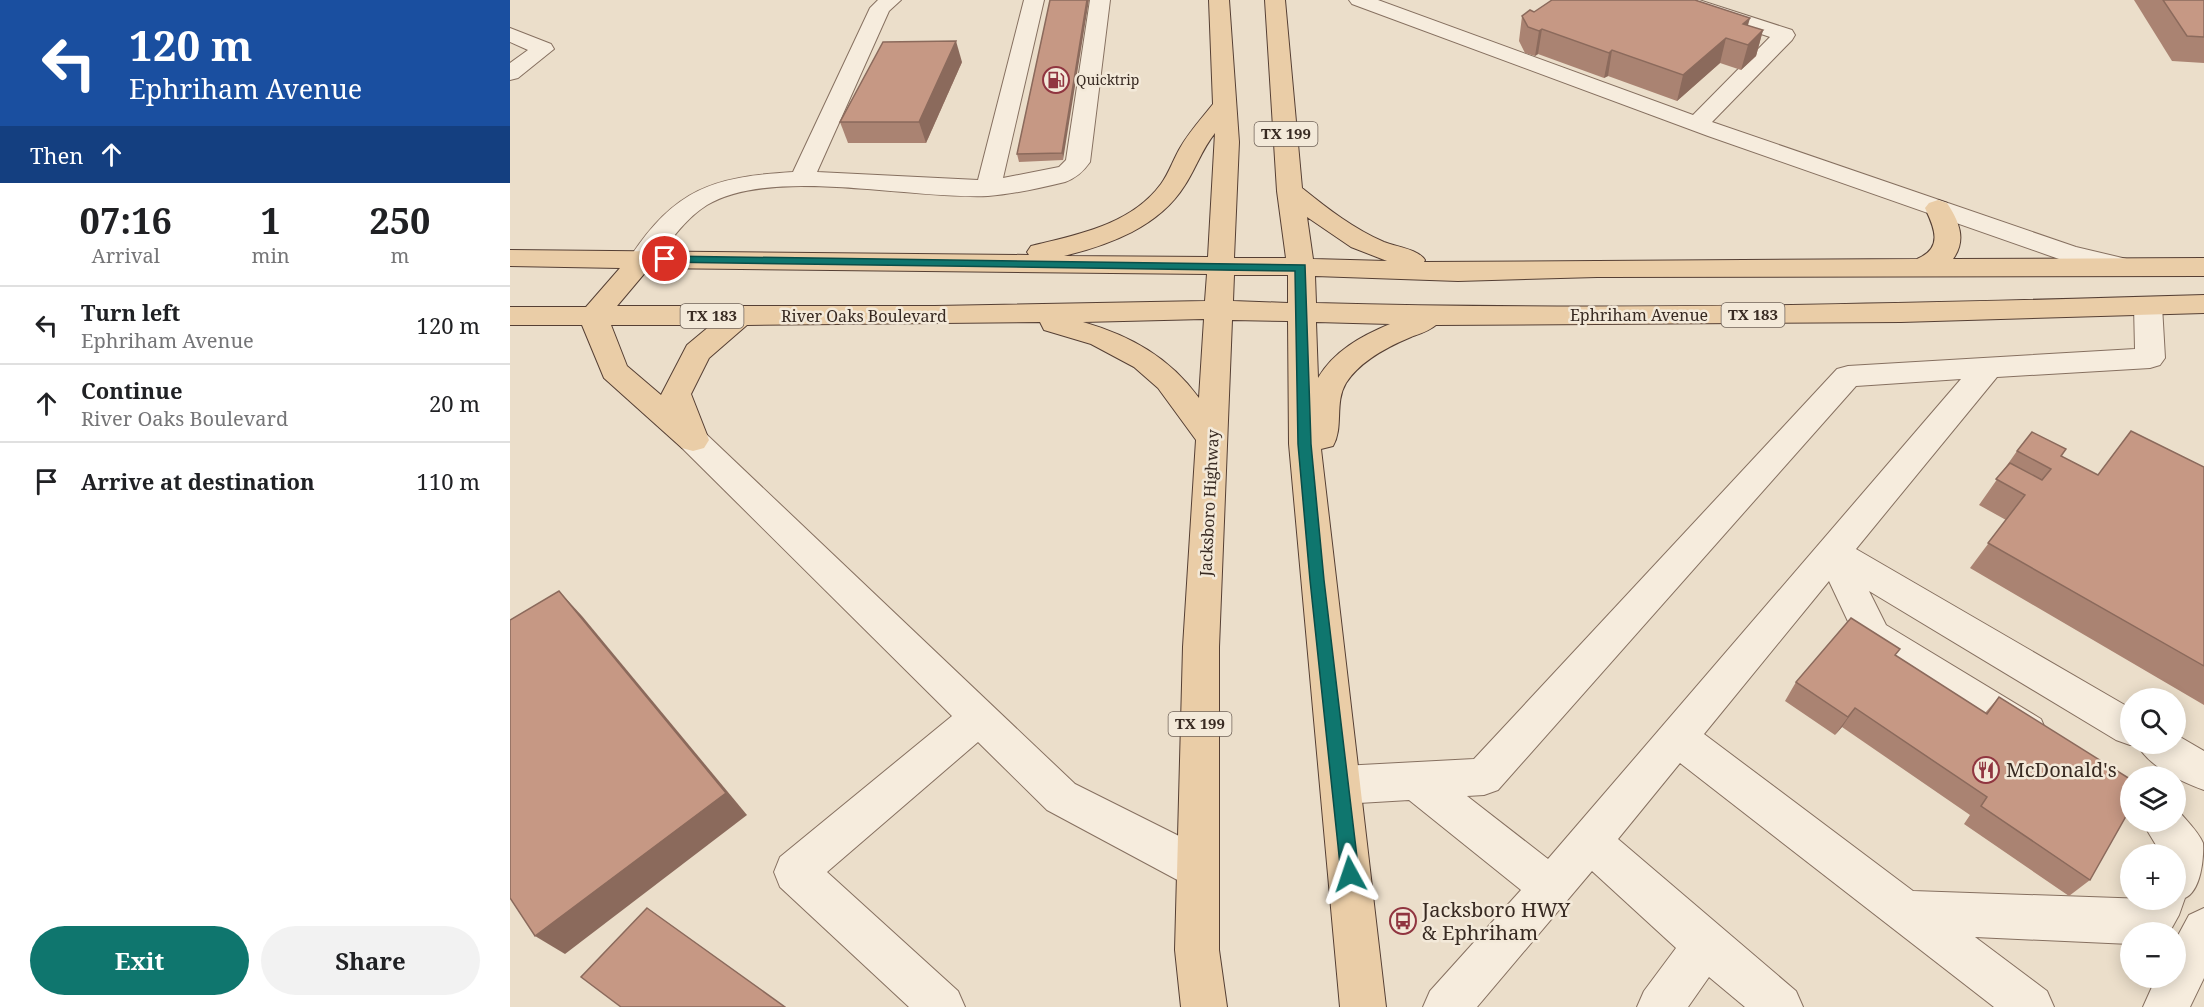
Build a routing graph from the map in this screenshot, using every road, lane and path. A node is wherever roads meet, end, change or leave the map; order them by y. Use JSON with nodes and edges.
{"nodes":[{"id":1,"x":891,"y":0,"type":"edge"},
{"id":2,"x":1034,"y":0,"type":"edge"},
{"id":3,"x":1100,"y":0,"type":"edge"},
{"id":4,"x":1219,"y":0,"type":"edge"},
{"id":5,"x":1275,"y":0,"type":"edge"},
{"id":6,"x":1359,"y":0,"type":"edge"},
{"id":7,"x":1422,"y":0,"type":"edge"},
{"id":8,"x":1679,"y":0,"type":"edge"},
{"id":9,"x":1399,"y":16,"type":"junction"},
{"id":10,"x":510,"y":34,"type":"edge"},
{"id":11,"x":510,"y":74,"type":"edge"},
{"id":12,"x":1224,"y":106,"type":"junction"},
{"id":13,"x":1697,"y":124,"type":"junction"},
{"id":14,"x":802,"y":179,"type":"junction"},
{"id":15,"x":988,"y":188,"type":"junction"},
{"id":16,"x":1290,"y":191,"type":"junction"},
{"id":17,"x":1938,"y":208,"type":"junction"},
{"id":18,"x":510,"y":258,"type":"edge"},
{"id":19,"x":642,"y":259,"type":"junction"},
{"id":20,"x":944,"y":262,"type":"junction"},
{"id":21,"x":1221,"y":266,"type":"junction"},
{"id":22,"x":2121,"y":266,"type":"junction"},
{"id":23,"x":1301,"y":267,"type":"junction"},
{"id":24,"x":1922,"y":267,"type":"junction"},
{"id":25,"x":2204,"y":267,"type":"edge"},
{"id":26,"x":1458,"y":272,"type":"junction"},
{"id":27,"x":2204,"y":280,"type":"edge"},
{"id":28,"x":2204,"y":304,"type":"edge"},
{"id":29,"x":2148,"y":306,"type":"junction"},
{"id":30,"x":1218,"y":310,"type":"junction"},
{"id":31,"x":1021,"y":314,"type":"junction"},
{"id":32,"x":1302,"y":314,"type":"junction"},
{"id":33,"x":510,"y":316,"type":"edge"},
{"id":34,"x":593,"y":316,"type":"junction"},
{"id":35,"x":738,"y":316,"type":"junction"},
{"id":36,"x":1437,"y":316,"type":"junction"},
{"id":37,"x":1988,"y":368,"type":"junction"},
{"id":38,"x":693,"y":440,"type":"junction"},
{"id":39,"x":1213,"y":440,"type":"junction"},
{"id":40,"x":1833,"y":552,"type":"junction"},
{"id":41,"x":1317,"y":580,"type":"junction"},
{"id":42,"x":978,"y":717,"type":"junction"},
{"id":43,"x":2120,"y":722,"type":"edge"},
{"id":44,"x":1677,"y":737,"type":"junction"},
{"id":45,"x":2051,"y":746,"type":"edge"},
{"id":46,"x":2174,"y":754,"type":"edge"},
{"id":47,"x":2204,"y":772,"type":"edge"},
{"id":48,"x":1416,"y":781,"type":"junction"},
{"id":49,"x":1342,"y":785,"type":"junction"},
{"id":50,"x":1590,"y":842,"type":"junction"},
{"id":51,"x":1198,"y":868,"type":"junction"},
{"id":52,"x":1551,"y":888,"type":"junction"},
{"id":53,"x":2158,"y":910,"type":"edge"},
{"id":54,"x":1907,"y":912,"type":"junction"},
{"id":55,"x":2204,"y":930,"type":"edge"},
{"id":56,"x":1705,"y":945,"type":"junction"},
{"id":57,"x":942,"y":1007,"type":"edge"},
{"id":58,"x":1204,"y":1007,"type":"edge"},
{"id":59,"x":1363,"y":1007,"type":"edge"},
{"id":60,"x":1446,"y":1007,"type":"edge"},
{"id":61,"x":1660,"y":1007,"type":"edge"},
{"id":62,"x":1780,"y":1007,"type":"edge"},
{"id":63,"x":2031,"y":1007,"type":"edge"},
{"id":64,"x":2166,"y":1007,"type":"edge"}],
"edges":[{"from":1,"to":14,"type":"lane"},
{"from":2,"to":15,"type":"lane"},
{"from":3,"to":15,"type":"lane"},
{"from":4,"to":12,"type":"main road","name":"Jacksboro Highway","number":"TX 199"},
{"from":5,"to":16,"type":"main road","number":"TX 199"},
{"from":6,"to":9,"type":"lane"},
{"from":7,"to":9,"type":"lane"},
{"from":8,"to":13,"type":"lane"},
{"from":9,"to":13,"type":"lane"},
{"from":10,"to":11,"type":"lane"},
{"from":12,"to":20,"type":"main road"},
{"from":12,"to":21,"type":"main road","name":"Jacksboro Highway","number":"TX 199"},
{"from":13,"to":17,"type":"lane"},
{"from":14,"to":15,"type":"lane"},
{"from":14,"to":19,"type":"lane"},
{"from":16,"to":23,"type":"main road","number":"TX 199"},
{"from":16,"to":26,"type":"main road"},
{"from":17,"to":22,"type":"lane"},
{"from":17,"to":24,"type":"main road"},
{"from":18,"to":19,"type":"main road"},
{"from":19,"to":20,"type":"main road"},
{"from":19,"to":34,"type":"main road"},
{"from":20,"to":21,"type":"main road"},
{"from":21,"to":23,"type":"main road"},
{"from":21,"to":30,"type":"main road","name":"Jacksboro Highway","number":"TX 199"},
{"from":22,"to":24,"type":"main road"},
{"from":22,"to":25,"type":"main road"},
{"from":23,"to":26,"type":"main road"},
{"from":23,"to":32,"type":"main road","number":"TX 199"},
{"from":24,"to":26,"type":"main road"},
{"from":27,"to":29,"type":"main road"},
{"from":28,"to":29,"type":"main road","name":"Ephriham Avenue","number":"TX 183"},
{"from":29,"to":36,"type":"main road","name":"Ephriham Avenue","number":"TX 183"},
{"from":29,"to":37,"type":"lane"},
{"from":30,"to":31,"type":"main road","name":"River Oaks Boulevard","number":"TX 183"},
{"from":30,"to":32,"type":"main road","name":"Ephriham Avenue","number":"TX 183"},
{"from":30,"to":39,"type":"main road","name":"Jacksboro Highway","number":"TX 199"},
{"from":31,"to":35,"type":"main road","name":"River Oaks Boulevard","number":"TX 183"},
{"from":31,"to":39,"type":"main road"},
{"from":32,"to":36,"type":"main road","name":"Ephriham Avenue","number":"TX 183"},
{"from":32,"to":41,"type":"main road","number":"TX 199"},
{"from":33,"to":34,"type":"main road","name":"River Oaks Boulevard","number":"TX 183"},
{"from":34,"to":35,"type":"main road","name":"River Oaks Boulevard","number":"TX 183"},
{"from":34,"to":38,"type":"main road"},
{"from":35,"to":38,"type":"main road"},
{"from":36,"to":41,"type":"main road"},
{"from":37,"to":40,"type":"lane"},
{"from":37,"to":48,"type":"lane"},
{"from":38,"to":42,"type":"lane"},
{"from":39,"to":51,"type":"main road","name":"Jacksboro Highway","number":"TX 199"},
{"from":40,"to":43,"type":"lane"},
{"from":40,"to":44,"type":"lane"},
{"from":40,"to":45,"type":"lane"},
{"from":41,"to":49,"type":"main road","number":"TX 199"},
{"from":42,"to":51,"type":"lane"},
{"from":42,"to":57,"type":"lane"},
{"from":44,"to":50,"type":"lane"},
{"from":44,"to":54,"type":"lane"},
{"from":46,"to":47,"type":"lane"},
{"from":48,"to":49,"type":"lane"},
{"from":48,"to":52,"type":"lane"},
{"from":49,"to":59,"type":"main road","number":"TX 199"},
{"from":50,"to":52,"type":"lane"},
{"from":50,"to":56,"type":"lane"},
{"from":51,"to":58,"type":"main road","name":"Jacksboro Highway","number":"TX 199"},
{"from":52,"to":60,"type":"lane"},
{"from":53,"to":54,"type":"lane"},
{"from":54,"to":63,"type":"lane"},
{"from":55,"to":64,"type":"lane"},
{"from":56,"to":61,"type":"lane"},
{"from":56,"to":62,"type":"lane"}]}
